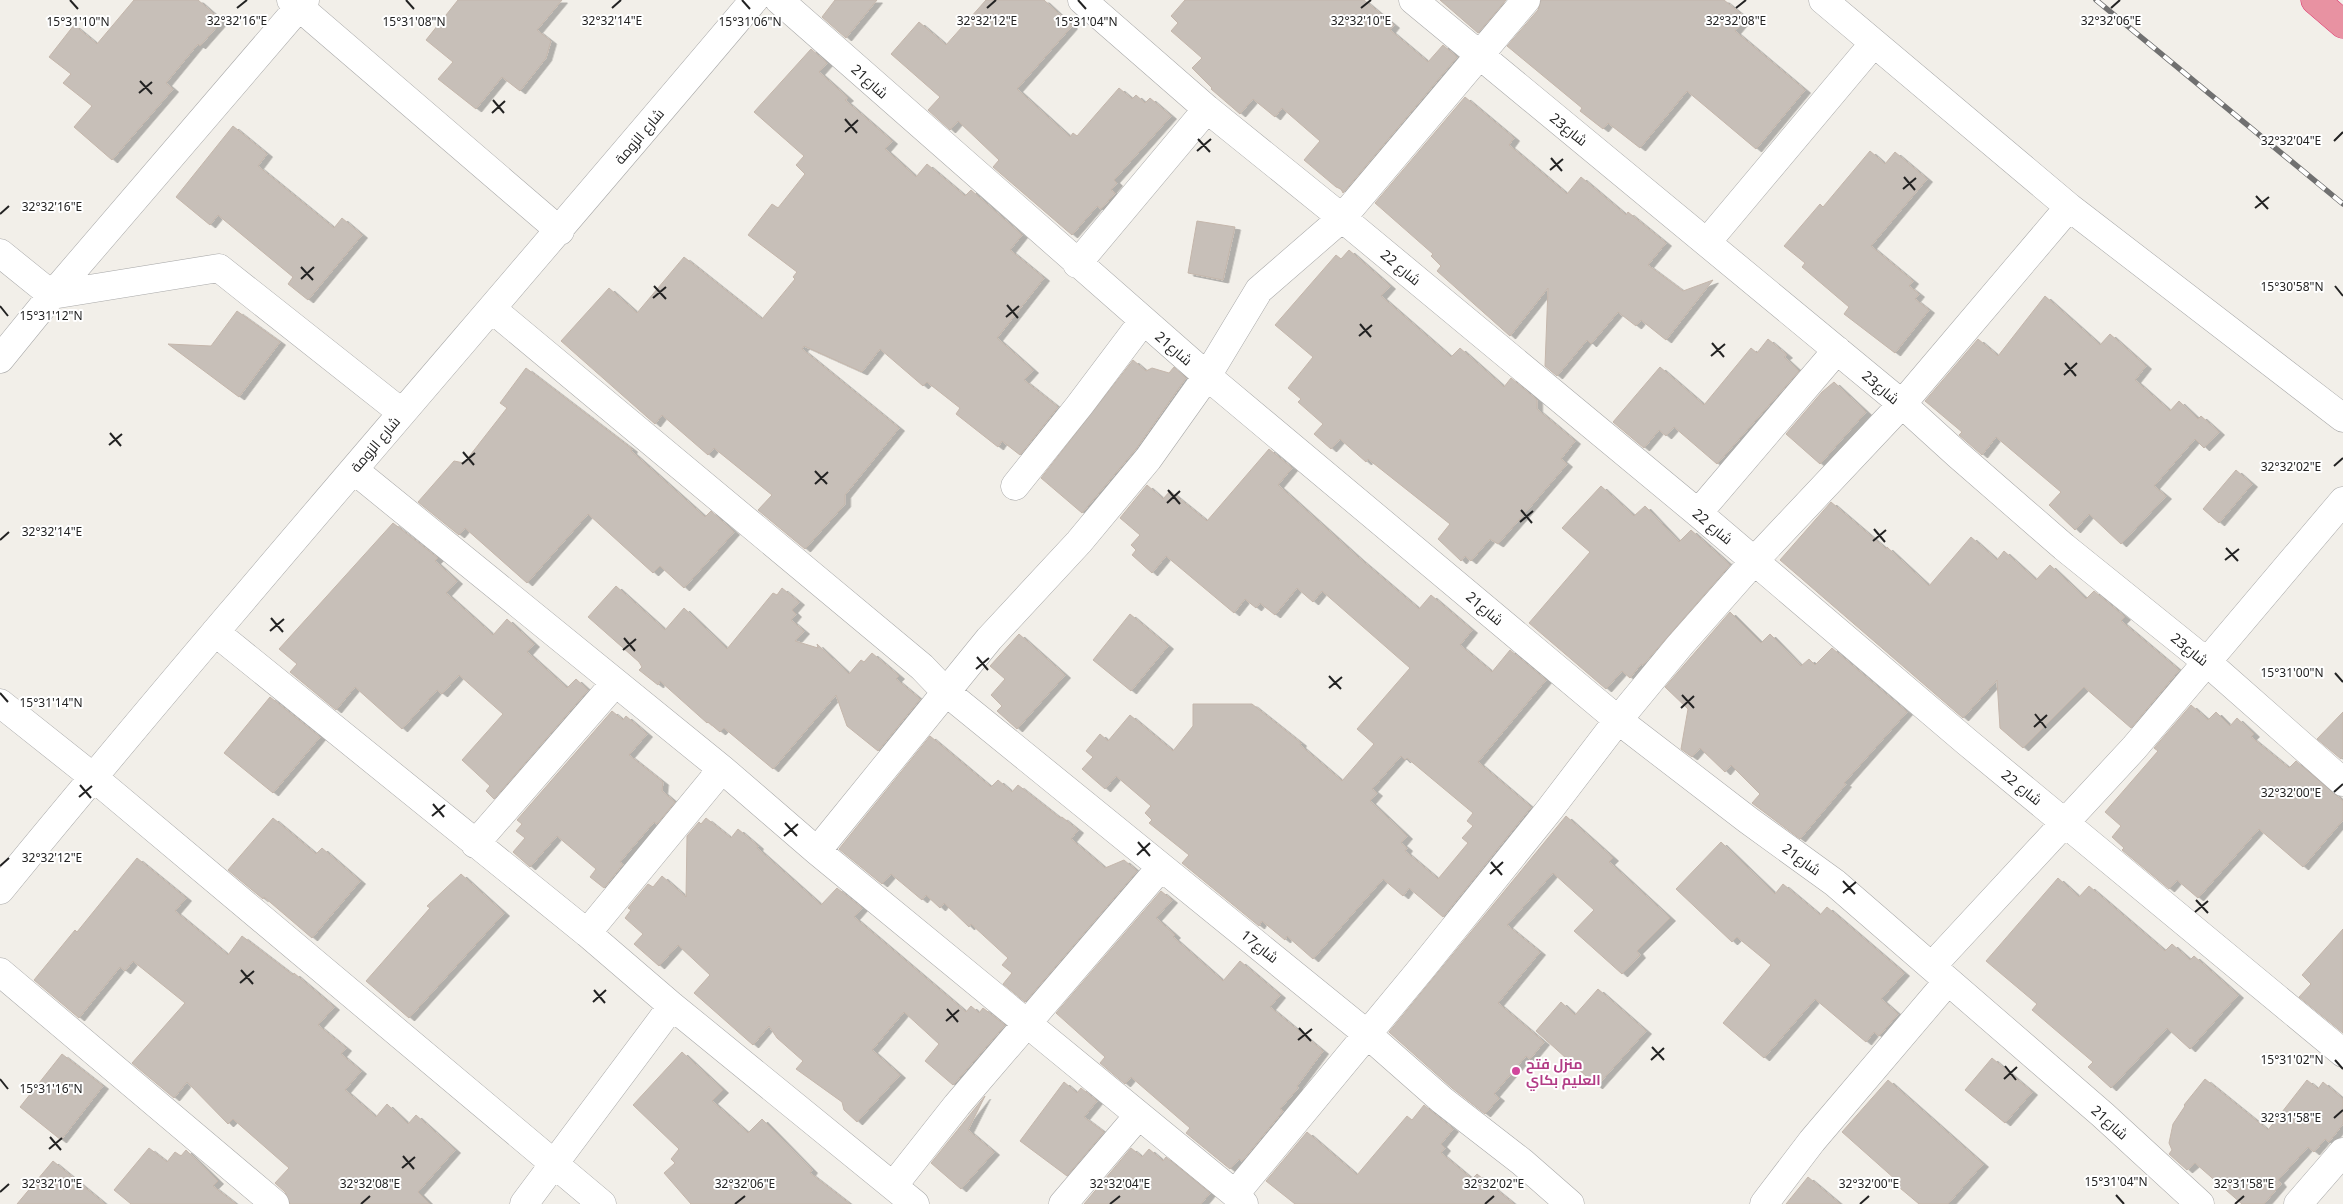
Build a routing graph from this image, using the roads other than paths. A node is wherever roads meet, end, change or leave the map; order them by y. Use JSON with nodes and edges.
{"nodes":[{"id":1,"x":754,"y":0,"type":"edge"},
{"id":2,"x":779,"y":0,"type":"edge"},
{"id":3,"x":1082,"y":0,"type":"edge"},
{"id":4,"x":1412,"y":0,"type":"edge"},
{"id":5,"x":1526,"y":0,"type":"edge"},
{"id":6,"x":1823,"y":0,"type":"edge"},
{"id":7,"x":2314,"y":0,"type":"edge"},
{"id":8,"x":298,"y":2,"type":"edge"},
{"id":9,"x":2343,"y":24,"type":"edge"},
{"id":10,"x":1874,"y":43,"type":"junction"},
{"id":11,"x":1480,"y":56,"type":"junction"},
{"id":12,"x":1207,"y":109,"type":"junction"},
{"id":13,"x":2069,"y":207,"type":"junction"},
{"id":14,"x":1342,"y":218,"type":"junction"},
{"id":15,"x":560,"y":231,"type":"junction"},
{"id":16,"x":1707,"y":242,"type":"junction"},
{"id":17,"x":0,"y":253,"type":"edge"},
{"id":18,"x":1077,"y":264,"type":"junction"},
{"id":19,"x":52,"y":296,"type":"junction"},
{"id":20,"x":492,"y":309,"type":"junction"},
{"id":21,"x":1143,"y":321,"type":"junction"},
{"id":22,"x":1837,"y":350,"type":"junction"},
{"id":23,"x":0,"y":359,"type":"edge"},
{"id":24,"x":1206,"y":376,"type":"junction"},
{"id":25,"x":1902,"y":404,"type":"junction"},
{"id":26,"x":401,"y":412,"type":"junction"},
{"id":27,"x":2343,"y":418,"type":"edge"},
{"id":28,"x":354,"y":470,"type":"junction"},
{"id":29,"x":1015,"y":486,"type":"dead end"},
{"id":30,"x":2343,"y":501,"type":"edge"},
{"id":31,"x":1698,"y":513,"type":"junction"},
{"id":32,"x":1755,"y":560,"type":"junction"},
{"id":33,"x":216,"y":632,"type":"junction"},
{"id":34,"x":2208,"y":663,"type":"junction"},
{"id":35,"x":614,"y":683,"type":"junction"},
{"id":36,"x":946,"y":692,"type":"junction"},
{"id":37,"x":0,"y":703,"type":"edge"},
{"id":38,"x":1618,"y":720,"type":"junction"},
{"id":39,"x":722,"y":770,"type":"junction"},
{"id":40,"x":93,"y":777,"type":"junction"},
{"id":41,"x":2343,"y":782,"type":"edge"},
{"id":42,"x":2065,"y":822,"type":"junction"},
{"id":43,"x":476,"y":844,"type":"junction"},
{"id":44,"x":817,"y":851,"type":"junction"},
{"id":45,"x":1161,"y":867,"type":"junction"},
{"id":46,"x":0,"y":890,"type":"edge"},
{"id":47,"x":587,"y":933,"type":"junction"},
{"id":48,"x":0,"y":972,"type":"edge"},
{"id":49,"x":1940,"y":974,"type":"junction"},
{"id":50,"x":672,"y":1006,"type":"junction"},
{"id":51,"x":1026,"y":1024,"type":"junction"},
{"id":52,"x":1367,"y":1034,"type":"junction"},
{"id":53,"x":2343,"y":1053,"type":"edge"},
{"id":54,"x":1138,"y":1116,"type":"junction"},
{"id":55,"x":2343,"y":1152,"type":"edge"},
{"id":56,"x":555,"y":1163,"type":"junction"},
{"id":57,"x":893,"y":1186,"type":"junction"},
{"id":58,"x":1239,"y":1199,"type":"edge"},
{"id":59,"x":275,"y":1204,"type":"edge"},
{"id":60,"x":524,"y":1204,"type":"edge"},
{"id":61,"x":602,"y":1204,"type":"edge"},
{"id":62,"x":915,"y":1204,"type":"edge"},
{"id":63,"x":1063,"y":1204,"type":"edge"},
{"id":64,"x":1570,"y":1204,"type":"edge"},
{"id":65,"x":1764,"y":1204,"type":"edge"},
{"id":66,"x":2200,"y":1204,"type":"edge"},
{"id":67,"x":2298,"y":1204,"type":"edge"}],
"edges":[{"from":1,"to":15,"type":"street","name":"شارع الزومة"},
{"from":2,"to":18,"type":"street","name":"شارع21"},
{"from":3,"to":12,"type":"street","name":"شارع 22"},
{"from":4,"to":11,"type":"street","name":"شارع23"},
{"from":5,"to":11,"type":"street"},
{"from":6,"to":10,"type":"street"},
{"from":7,"to":9,"type":"highway"},
{"from":8,"to":15,"type":"street"},
{"from":8,"to":19,"type":"street"},
{"from":10,"to":13,"type":"street"},
{"from":10,"to":16,"type":"street"},
{"from":11,"to":14,"type":"street"},
{"from":11,"to":16,"type":"street","name":"شارع23"},
{"from":12,"to":14,"type":"street","name":"شارع 22"},
{"from":12,"to":18,"type":"street"},
{"from":13,"to":25,"type":"street"},
{"from":13,"to":27,"type":"street"},
{"from":14,"to":24,"type":"street"},
{"from":14,"to":31,"type":"street","name":"شارع 22"},
{"from":15,"to":20,"type":"street","name":"شارع الزومة"},
{"from":16,"to":22,"type":"street","name":"شارع23"},
{"from":17,"to":19,"type":"street"},
{"from":18,"to":21,"type":"street","name":"شارع21"},
{"from":19,"to":23,"type":"street"},
{"from":19,"to":26,"type":"street"},
{"from":20,"to":26,"type":"street","name":"شارع الزومة"},
{"from":20,"to":36,"type":"street","name":"شارع17"},
{"from":21,"to":24,"type":"street","name":"شارع21"},
{"from":21,"to":29,"type":"street"},
{"from":22,"to":25,"type":"street","name":"شارع23"},
{"from":22,"to":31,"type":"street"},
{"from":24,"to":36,"type":"street"},
{"from":24,"to":38,"type":"street","name":"شارع21"},
{"from":25,"to":32,"type":"street"},
{"from":25,"to":34,"type":"street","name":"شارع23"},
{"from":26,"to":28,"type":"street","name":"شارع الزومة"},
{"from":28,"to":33,"type":"street","name":"شارع الزومة"},
{"from":28,"to":35,"type":"street"},
{"from":30,"to":34,"type":"street"},
{"from":31,"to":32,"type":"street","name":"شارع 22"},
{"from":32,"to":38,"type":"street"},
{"from":32,"to":42,"type":"street","name":"شارع 22"},
{"from":33,"to":40,"type":"street","name":"شارع الزومة"},
{"from":33,"to":43,"type":"street"},
{"from":34,"to":41,"type":"street","name":"شارع23"},
{"from":34,"to":42,"type":"street"},
{"from":35,"to":39,"type":"street"},
{"from":35,"to":43,"type":"street"},
{"from":36,"to":44,"type":"street"},
{"from":36,"to":45,"type":"street","name":"شارع17"},
{"from":37,"to":40,"type":"street"},
{"from":38,"to":49,"type":"street","name":"شارع21"},
{"from":38,"to":52,"type":"street"},
{"from":39,"to":44,"type":"street"},
{"from":39,"to":47,"type":"street"},
{"from":40,"to":46,"type":"street","name":"شارع الزومة"},
{"from":40,"to":56,"type":"street"},
{"from":42,"to":49,"type":"street"},
{"from":42,"to":53,"type":"street","name":"شارع 22"},
{"from":43,"to":47,"type":"street"},
{"from":44,"to":51,"type":"street"},
{"from":45,"to":51,"type":"street"},
{"from":45,"to":52,"type":"street","name":"شارع17"},
{"from":47,"to":50,"type":"street"},
{"from":48,"to":59,"type":"street"},
{"from":49,"to":65,"type":"street"},
{"from":49,"to":66,"type":"street","name":"شارع21"},
{"from":50,"to":56,"type":"street"},
{"from":50,"to":57,"type":"street"},
{"from":51,"to":54,"type":"street"},
{"from":51,"to":57,"type":"street"},
{"from":52,"to":58,"type":"street"},
{"from":52,"to":64,"type":"street","name":"شارع17"},
{"from":54,"to":58,"type":"street"},
{"from":54,"to":63,"type":"street"},
{"from":55,"to":67,"type":"street"},
{"from":56,"to":60,"type":"street"},
{"from":56,"to":61,"type":"street"},
{"from":57,"to":62,"type":"street"}]}
